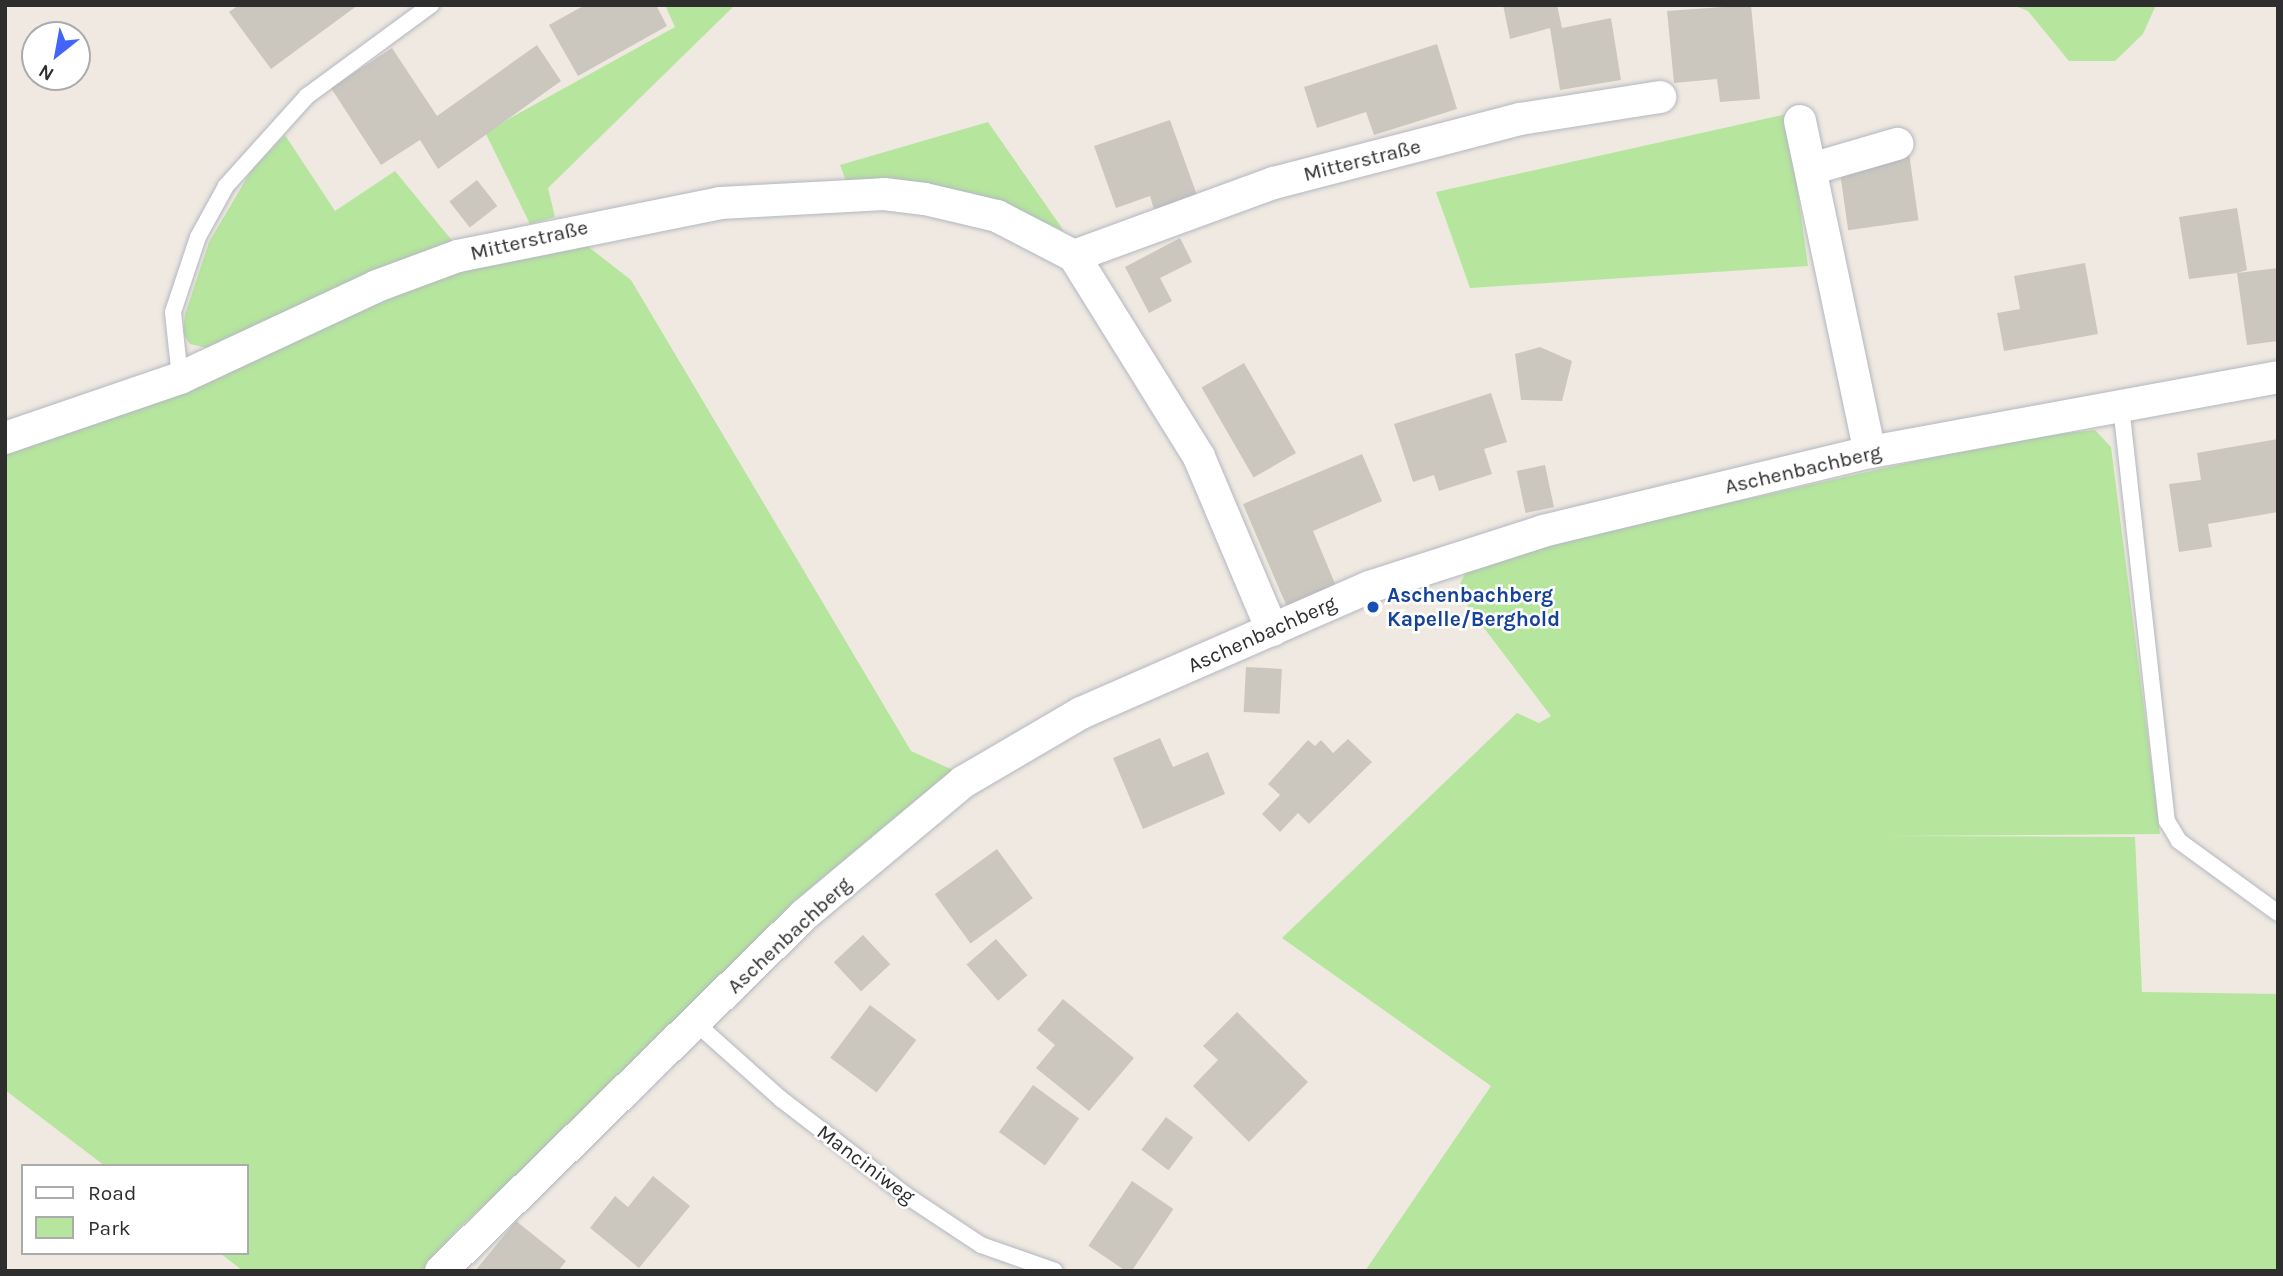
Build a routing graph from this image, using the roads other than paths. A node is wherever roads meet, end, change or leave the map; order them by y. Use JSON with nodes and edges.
{"nodes":[{"id":1,"x":431,"y":5,"type":"edge"},
{"id":2,"x":1660,"y":97,"type":"dead end"},
{"id":3,"x":1800,"y":121,"type":"dead end"},
{"id":4,"x":1896,"y":144,"type":"dead end"},
{"id":5,"x":1811,"y":169,"type":"junction"},
{"id":6,"x":1074,"y":256,"type":"junction"},
{"id":7,"x":2278,"y":377,"type":"edge"},
{"id":8,"x":180,"y":378,"type":"junction"},
{"id":9,"x":2121,"y":407,"type":"junction"},
{"id":10,"x":5,"y":438,"type":"edge"},
{"id":11,"x":1870,"y":452,"type":"junction"},
{"id":12,"x":1272,"y":629,"type":"junction"},
{"id":13,"x":2278,"y":913,"type":"edge"},
{"id":14,"x":697,"y":1024,"type":"junction"},
{"id":15,"x":441,"y":1271,"type":"edge"},
{"id":16,"x":1055,"y":1271,"type":"edge"}],
"edges":[{"from":1,"to":8,"type":"lane"},
{"from":2,"to":6,"type":"street","name":"Mitterstraße"},
{"from":3,"to":5,"type":"street"},
{"from":4,"to":5,"type":"street"},
{"from":5,"to":11,"type":"street"},
{"from":6,"to":8,"type":"street","name":"Mitterstraße"},
{"from":6,"to":12,"type":"street"},
{"from":7,"to":9,"type":"street","name":"Aschenbachberg"},
{"from":8,"to":10,"type":"street","name":"Mitterstraße"},
{"from":9,"to":11,"type":"street","name":"Aschenbachberg"},
{"from":9,"to":13,"type":"lane"},
{"from":11,"to":12,"type":"street","name":"Aschenbachberg"},
{"from":12,"to":14,"type":"street","name":"Aschenbachberg"},
{"from":14,"to":15,"type":"street","name":"Aschenbachberg"},
{"from":14,"to":16,"type":"lane","name":"Manciniweg"}]}
